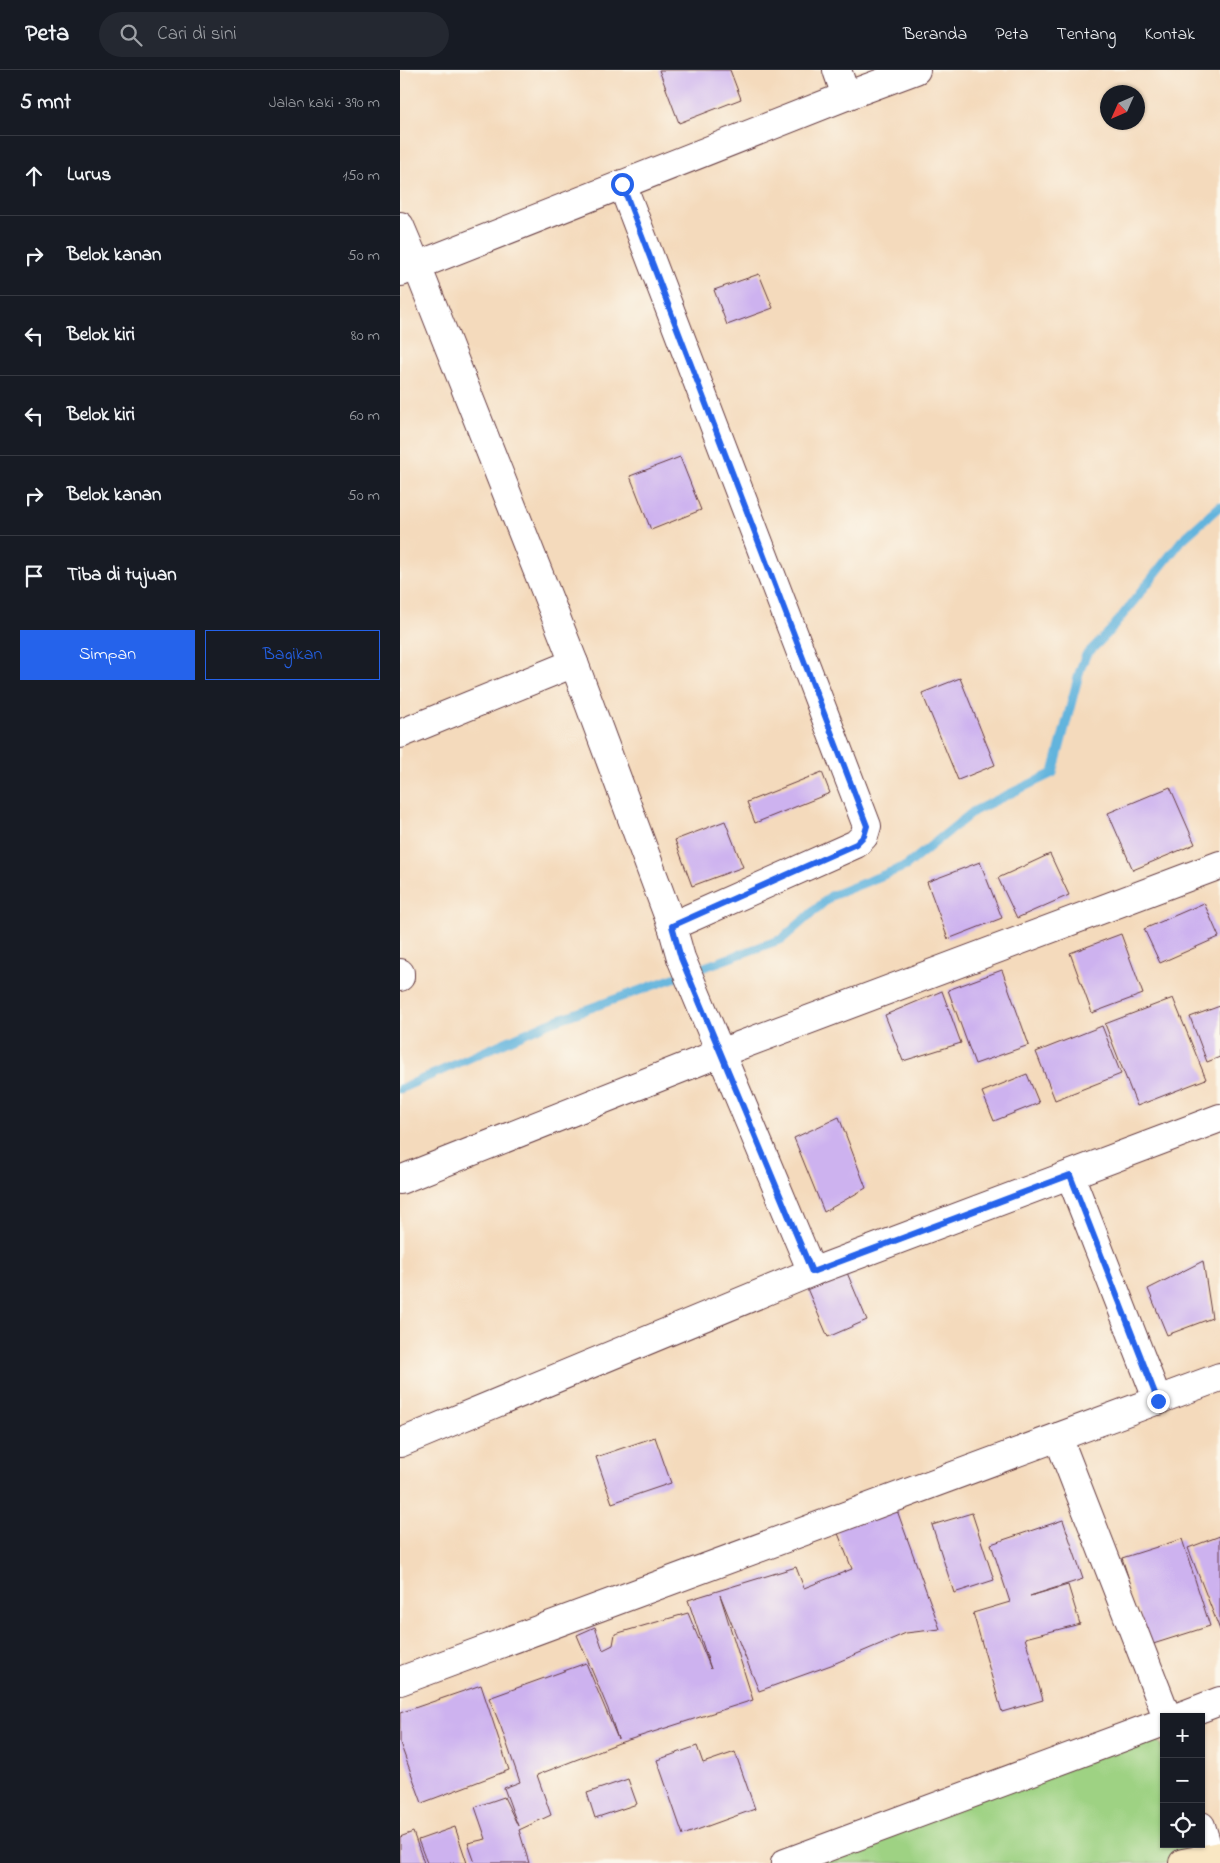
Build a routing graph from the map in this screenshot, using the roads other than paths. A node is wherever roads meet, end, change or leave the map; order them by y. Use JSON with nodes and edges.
{"nodes":[{"id":1,"x":837,"y":70,"type":"edge"},
{"id":2,"x":916,"y":70,"type":"edge"},
{"id":3,"x":846,"y":96,"type":"junction"},
{"id":4,"x":622,"y":184,"type":"junction"},
{"id":5,"x":400,"y":226,"type":"edge"},
{"id":6,"x":409,"y":269,"type":"edge"},
{"id":7,"x":574,"y":663,"type":"junction"},
{"id":8,"x":400,"y":734,"type":"edge"},
{"id":9,"x":1220,"y":865,"type":"edge"},
{"id":10,"x":672,"y":926,"type":"junction"},
{"id":11,"x":400,"y":973,"type":"edge"},
{"id":12,"x":400,"y":977,"type":"edge"},
{"id":13,"x":720,"y":1053,"type":"junction"},
{"id":14,"x":1220,"y":1118,"type":"edge"},
{"id":15,"x":1070,"y":1175,"type":"junction"},
{"id":16,"x":400,"y":1180,"type":"edge"},
{"id":17,"x":812,"y":1272,"type":"junction"},
{"id":18,"x":1220,"y":1377,"type":"edge"},
{"id":19,"x":1158,"y":1401,"type":"junction"},
{"id":20,"x":1058,"y":1437,"type":"junction"},
{"id":21,"x":400,"y":1443,"type":"edge"},
{"id":22,"x":400,"y":1681,"type":"edge"},
{"id":23,"x":1220,"y":1701,"type":"edge"},
{"id":24,"x":1165,"y":1713,"type":"edge"},
{"id":25,"x":1188,"y":1713,"type":"edge"},
{"id":26,"x":1160,"y":1723,"type":"edge"},
{"id":27,"x":785,"y":1863,"type":"edge"}],
"edges":[{"from":1,"to":3,"type":"street"},
{"from":2,"to":3,"type":"street"},
{"from":3,"to":4,"type":"street"},
{"from":4,"to":6,"type":"street"},
{"from":4,"to":10,"type":"street"},
{"from":5,"to":6,"type":"street"},
{"from":6,"to":7,"type":"street"},
{"from":7,"to":8,"type":"street"},
{"from":7,"to":10,"type":"street"},
{"from":9,"to":13,"type":"street"},
{"from":10,"to":13,"type":"street"},
{"from":11,"to":12,"type":"street"},
{"from":13,"to":16,"type":"street"},
{"from":13,"to":17,"type":"street"},
{"from":14,"to":15,"type":"street"},
{"from":15,"to":17,"type":"street"},
{"from":15,"to":19,"type":"street"},
{"from":17,"to":21,"type":"street"},
{"from":18,"to":19,"type":"street"},
{"from":19,"to":20,"type":"street"},
{"from":20,"to":22,"type":"street"},
{"from":20,"to":24,"type":"street"},
{"from":23,"to":25,"type":"street"},
{"from":26,"to":27,"type":"street"}]}
